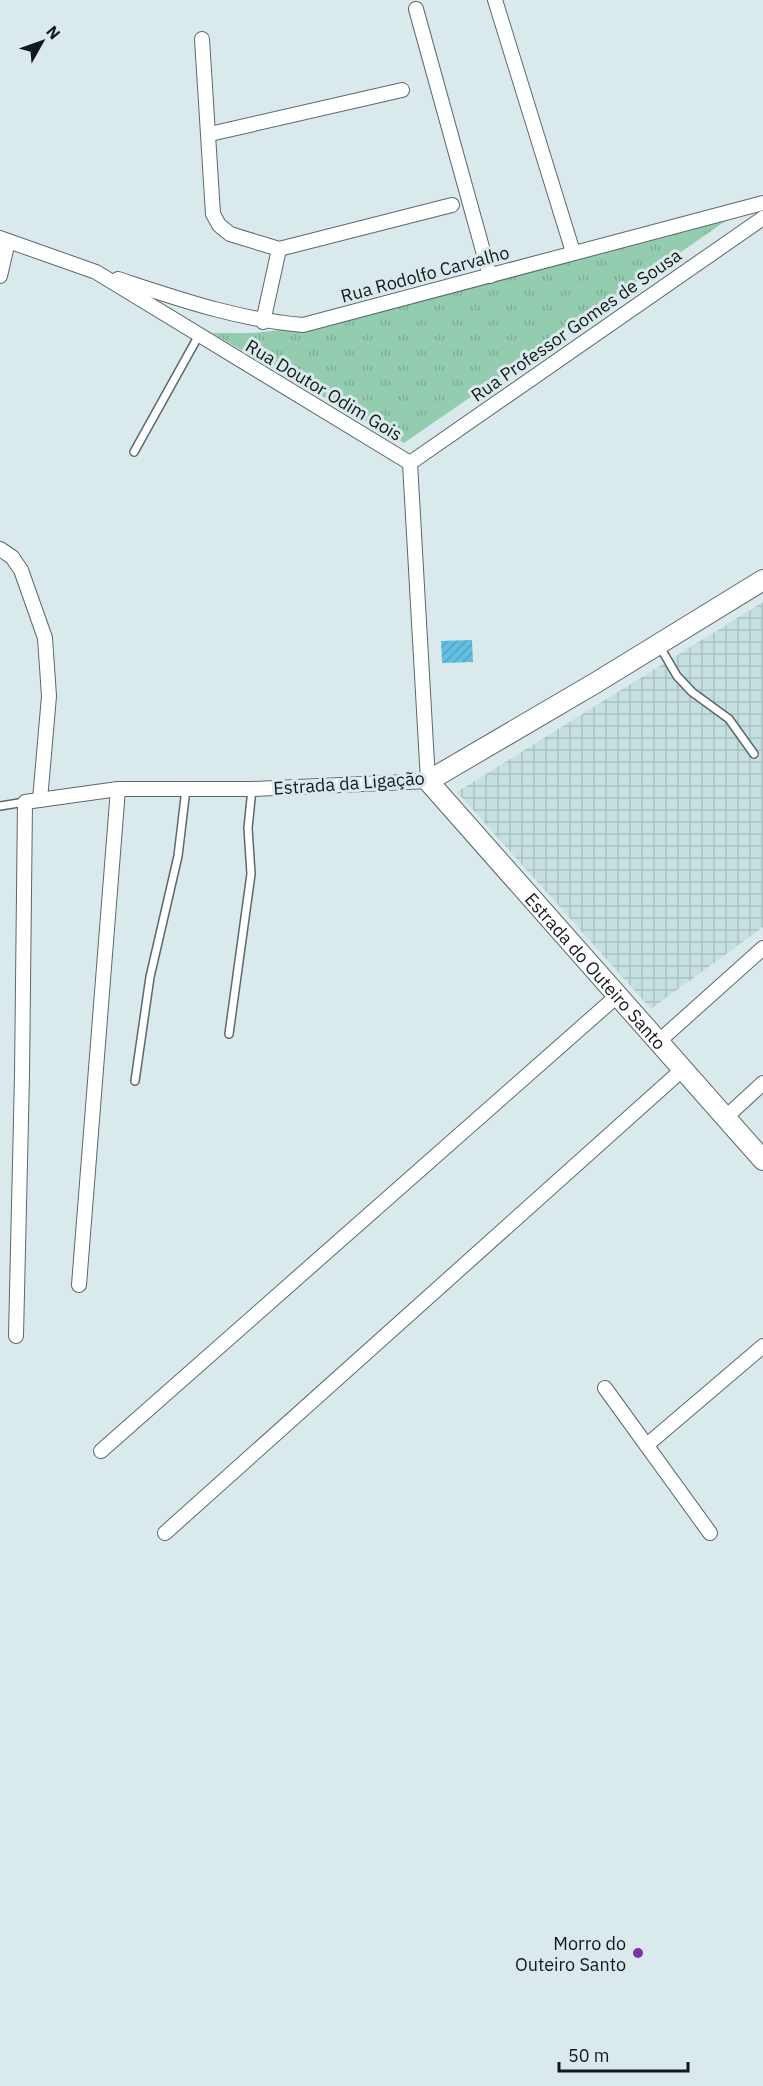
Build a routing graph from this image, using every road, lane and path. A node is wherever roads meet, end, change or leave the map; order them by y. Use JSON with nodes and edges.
{"nodes":[{"id":1,"x":495,"y":0,"type":"edge"},
{"id":2,"x":416,"y":9,"type":"dead end"},
{"id":3,"x":202,"y":39,"type":"dead end"},
{"id":4,"x":402,"y":90,"type":"dead end"},
{"id":5,"x":210,"y":135,"type":"junction"},
{"id":6,"x":763,"y":203,"type":"edge"},
{"id":7,"x":452,"y":205,"type":"dead end"},
{"id":8,"x":763,"y":218,"type":"edge"},
{"id":9,"x":4,"y":239,"type":"edge"},
{"id":10,"x":279,"y":249,"type":"junction"},
{"id":11,"x":573,"y":252,"type":"junction"},
{"id":12,"x":96,"y":272,"type":"junction"},
{"id":13,"x":0,"y":276,"type":"edge"},
{"id":14,"x":490,"y":276,"type":"junction"},
{"id":15,"x":263,"y":322,"type":"junction"},
{"id":16,"x":199,"y":334,"type":"junction"},
{"id":17,"x":134,"y":452,"type":"dead end"},
{"id":18,"x":410,"y":463,"type":"junction"},
{"id":19,"x":0,"y":549,"type":"edge"},
{"id":20,"x":763,"y":580,"type":"edge"},
{"id":21,"x":658,"y":644,"type":"junction"},
{"id":22,"x":754,"y":754,"type":"dead end"},
{"id":23,"x":428,"y":781,"type":"junction"},
{"id":24,"x":118,"y":789,"type":"junction"},
{"id":25,"x":186,"y":789,"type":"junction"},
{"id":26,"x":252,"y":789,"type":"junction"},
{"id":27,"x":40,"y":800,"type":"junction"},
{"id":28,"x":25,"y":802,"type":"junction"},
{"id":29,"x":0,"y":806,"type":"edge"},
{"id":30,"x":763,"y":948,"type":"edge"},
{"id":31,"x":617,"y":996,"type":"junction"},
{"id":32,"x":229,"y":1034,"type":"dead end"},
{"id":33,"x":658,"y":1042,"type":"junction"},
{"id":34,"x":682,"y":1070,"type":"junction"},
{"id":35,"x":135,"y":1081,"type":"dead end"},
{"id":36,"x":763,"y":1083,"type":"edge"},
{"id":37,"x":725,"y":1118,"type":"junction"},
{"id":38,"x":763,"y":1160,"type":"edge"},
{"id":39,"x":79,"y":1285,"type":"dead end"},
{"id":40,"x":16,"y":1336,"type":"dead end"},
{"id":41,"x":763,"y":1346,"type":"edge"},
{"id":42,"x":605,"y":1388,"type":"dead end"},
{"id":43,"x":648,"y":1444,"type":"junction"},
{"id":44,"x":101,"y":1451,"type":"dead end"},
{"id":45,"x":165,"y":1533,"type":"dead end"},
{"id":46,"x":710,"y":1533,"type":"dead end"}],
"edges":[{"from":1,"to":11,"type":"street"},
{"from":2,"to":14,"type":"street"},
{"from":3,"to":5,"type":"street"},
{"from":4,"to":5,"type":"street"},
{"from":5,"to":10,"type":"street"},
{"from":6,"to":11,"type":"street","name":"Rua Rodolfo Carvalho"},
{"from":7,"to":10,"type":"street"},
{"from":8,"to":18,"type":"street","name":"Rua Professor Gomes de Sousa"},
{"from":9,"to":12,"type":"street","name":"Rua Doutor Odim Gois"},
{"from":9,"to":13,"type":"street"},
{"from":10,"to":15,"type":"street"},
{"from":11,"to":14,"type":"street","name":"Rua Rodolfo Carvalho"},
{"from":12,"to":15,"type":"street","name":"Rua Rodolfo Carvalho"},
{"from":12,"to":16,"type":"street","name":"Rua Doutor Odim Gois"},
{"from":14,"to":15,"type":"street","name":"Rua Rodolfo Carvalho"},
{"from":16,"to":17,"type":"lane"},
{"from":16,"to":18,"type":"street","name":"Rua Doutor Odim Gois"},
{"from":18,"to":23,"type":"street","name":"Rua Doutor Odim Gois"},
{"from":19,"to":27,"type":"street"},
{"from":20,"to":21,"type":"street","name":"Estrada da Ligação"},
{"from":21,"to":22,"type":"lane"},
{"from":21,"to":23,"type":"street","name":"Estrada da Ligação"},
{"from":23,"to":26,"type":"street","name":"Estrada da Ligação"},
{"from":23,"to":31,"type":"street","name":"Estrada do Outeiro Santo"},
{"from":24,"to":25,"type":"street","name":"Estrada da Ligação"},
{"from":24,"to":27,"type":"street","name":"Estrada da Ligação"},
{"from":24,"to":39,"type":"street"},
{"from":25,"to":26,"type":"street","name":"Estrada da Ligação"},
{"from":25,"to":35,"type":"lane"},
{"from":26,"to":32,"type":"lane"},
{"from":27,"to":28,"type":"street","name":"Estrada da Ligação"},
{"from":28,"to":29,"type":"lane"},
{"from":28,"to":40,"type":"street"},
{"from":30,"to":33,"type":"street"},
{"from":31,"to":33,"type":"street","name":"Estrada do Outeiro Santo"},
{"from":31,"to":44,"type":"street"},
{"from":33,"to":34,"type":"street","name":"Estrada do Outeiro Santo"},
{"from":34,"to":37,"type":"street","name":"Estrada do Outeiro Santo"},
{"from":34,"to":45,"type":"street"},
{"from":36,"to":37,"type":"street"},
{"from":37,"to":38,"type":"street","name":"Estrada do Outeiro Santo"},
{"from":41,"to":43,"type":"street"},
{"from":42,"to":43,"type":"street"},
{"from":43,"to":46,"type":"street"}]}
